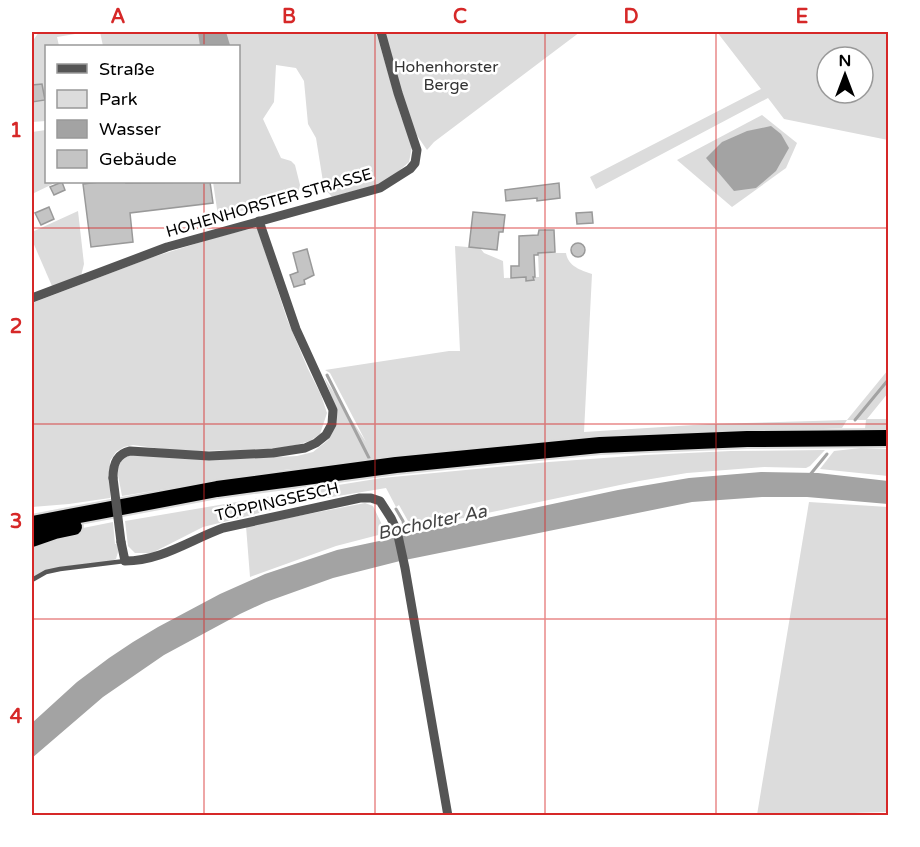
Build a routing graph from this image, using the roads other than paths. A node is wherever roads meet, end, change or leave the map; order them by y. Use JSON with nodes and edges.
{"nodes":[{"id":1,"x":381,"y":32,"type":"edge"},
{"id":2,"x":259,"y":221,"type":"junction"},
{"id":3,"x":32,"y":298,"type":"edge"},
{"id":4,"x":888,"y":438,"type":"edge"},
{"id":5,"x":888,"y":444,"type":"edge"},
{"id":6,"x":106,"y":510,"type":"junction"},
{"id":7,"x":137,"y":511,"type":"junction"},
{"id":8,"x":32,"y":513,"type":"edge"},
{"id":9,"x":32,"y":524,"type":"edge"},
{"id":10,"x":32,"y":530,"type":"edge"},
{"id":11,"x":32,"y":539,"type":"edge"},
{"id":12,"x":125,"y":561,"type":"junction"},
{"id":13,"x":32,"y":580,"type":"edge"},
{"id":14,"x":448,"y":816,"type":"edge"}],
"edges":[{"from":1,"to":2,"type":"street","name":"HOHENHORSTER STRASSE"},
{"from":2,"to":3,"type":"street","name":"HOHENHORSTER STRASSE"},
{"from":2,"to":12,"type":"street","bridge":true},
{"from":4,"to":6,"type":"highway"},
{"from":5,"to":7,"type":"highway"},
{"from":6,"to":8,"type":"highway"},
{"from":6,"to":9,"type":"highway"},
{"from":7,"to":10,"type":"highway"},
{"from":7,"to":11,"type":"highway"},
{"from":12,"to":13,"type":"lane"},
{"from":12,"to":14,"type":"street","name":"TÖPPINGSESCH"}]}
